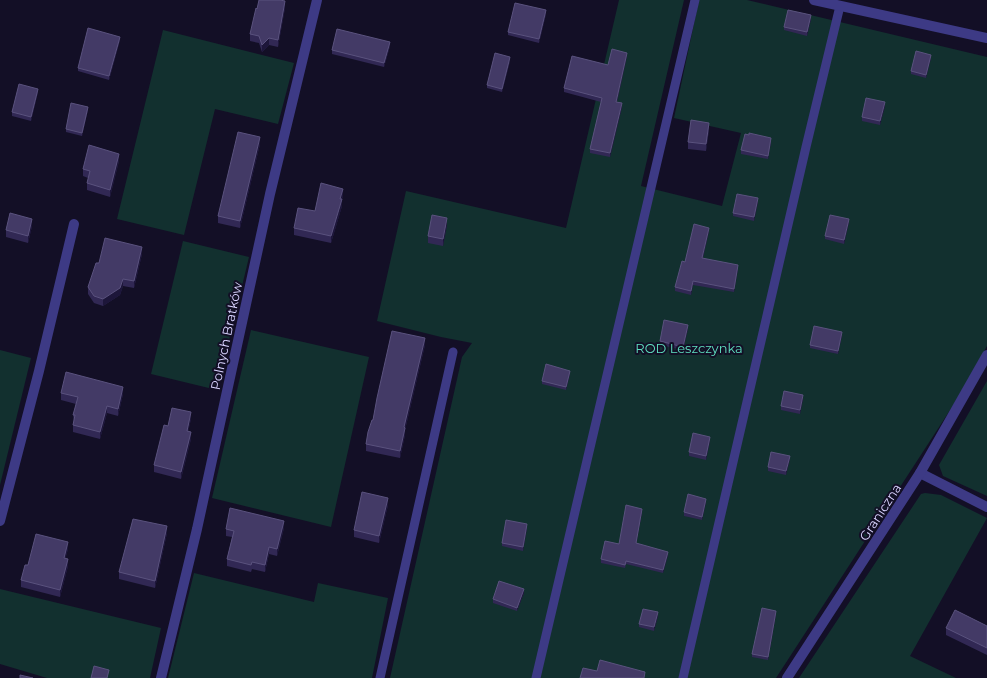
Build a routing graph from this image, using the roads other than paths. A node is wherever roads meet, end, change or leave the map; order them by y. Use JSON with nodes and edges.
{"nodes":[{"id":1,"x":317,"y":0,"type":"edge"},
{"id":2,"x":694,"y":0,"type":"edge"},
{"id":3,"x":814,"y":0,"type":"edge"},
{"id":4,"x":840,"y":6,"type":"junction"},
{"id":5,"x":987,"y":38,"type":"edge"},
{"id":6,"x":74,"y":224,"type":"dead end"},
{"id":7,"x":453,"y":352,"type":"dead end"},
{"id":8,"x":987,"y":355,"type":"edge"},
{"id":9,"x":920,"y":473,"type":"junction"},
{"id":10,"x":987,"y":507,"type":"edge"},
{"id":11,"x":0,"y":521,"type":"edge"},
{"id":12,"x":161,"y":678,"type":"edge"},
{"id":13,"x":380,"y":678,"type":"edge"},
{"id":14,"x":536,"y":678,"type":"edge"},
{"id":15,"x":683,"y":678,"type":"edge"},
{"id":16,"x":788,"y":678,"type":"edge"}],
"edges":[{"from":1,"to":12,"type":"street","name":"Polnych Bratków"},
{"from":2,"to":14,"type":"lane"},
{"from":3,"to":4,"type":"street"},
{"from":4,"to":5,"type":"street"},
{"from":4,"to":15,"type":"lane"},
{"from":6,"to":11,"type":"street"},
{"from":7,"to":13,"type":"lane"},
{"from":8,"to":9,"type":"street","name":"Graniczna"},
{"from":9,"to":10,"type":"street"},
{"from":9,"to":16,"type":"street","name":"Graniczna"}]}
